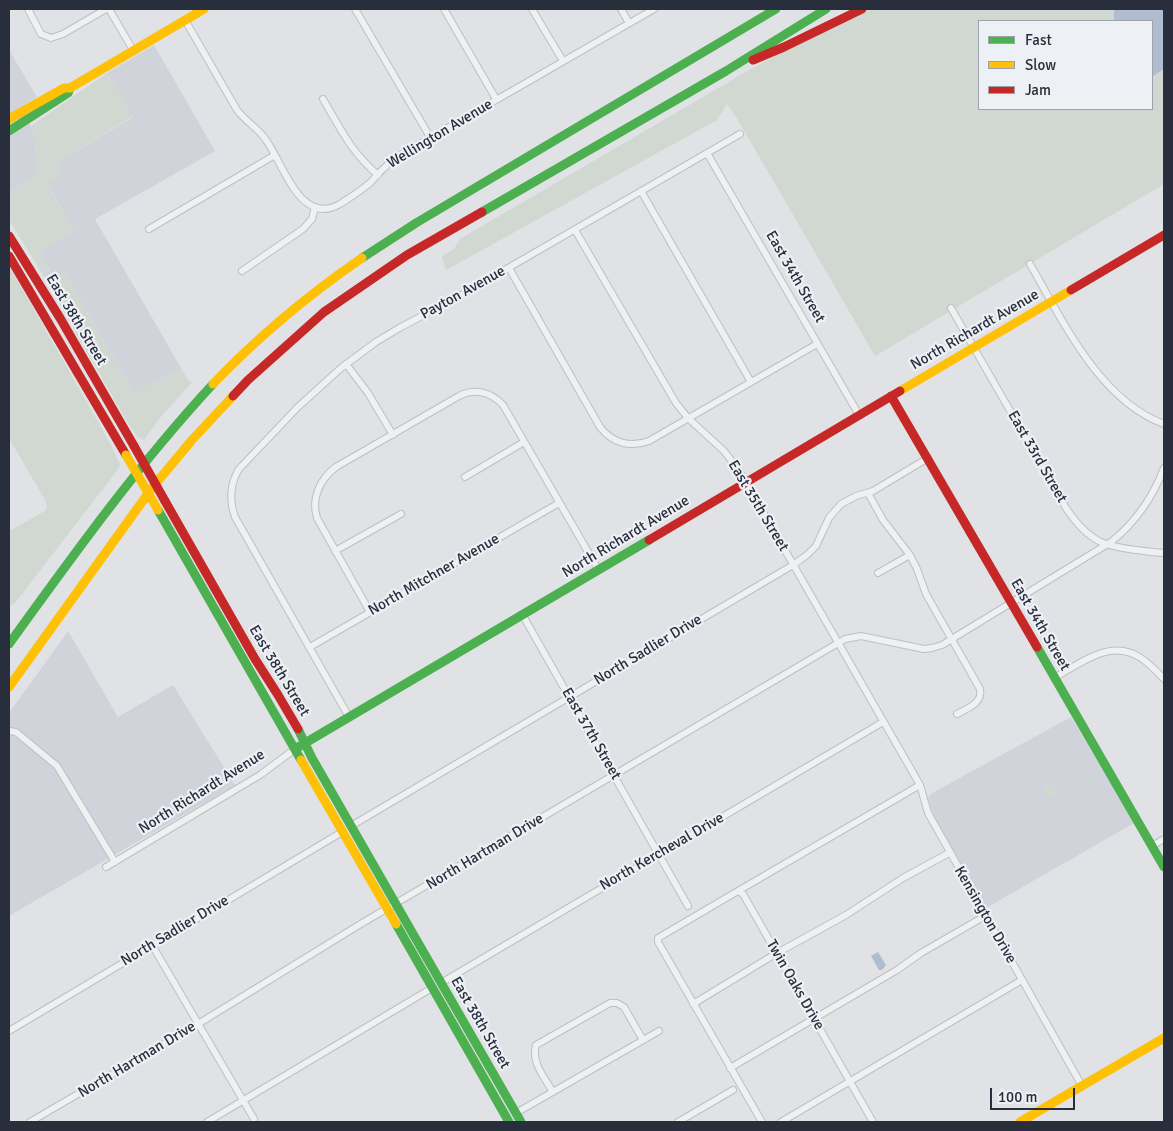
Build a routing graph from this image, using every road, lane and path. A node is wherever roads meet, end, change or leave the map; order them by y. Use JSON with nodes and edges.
{"nodes":[{"id":1,"x":28,"y":9,"type":"edge"},
{"id":2,"x":107,"y":9,"type":"edge"},
{"id":3,"x":204,"y":9,"type":"edge"},
{"id":4,"x":355,"y":9,"type":"edge"},
{"id":5,"x":444,"y":9,"type":"edge"},
{"id":6,"x":532,"y":9,"type":"edge"},
{"id":7,"x":621,"y":9,"type":"edge"},
{"id":8,"x":654,"y":9,"type":"edge"},
{"id":9,"x":776,"y":9,"type":"edge"},
{"id":10,"x":826,"y":9,"type":"edge"},
{"id":11,"x":862,"y":9,"type":"edge"},
{"id":12,"x":185,"y":20,"type":"junction"},
{"id":13,"x":629,"y":23,"type":"junction"},
{"id":14,"x":133,"y":50,"type":"junction"},
{"id":15,"x":563,"y":62,"type":"junction"},
{"id":16,"x":726,"y":71,"type":"junction"},
{"id":17,"x":70,"y":88,"type":"junction"},
{"id":18,"x":323,"y":99,"type":"dead end"},
{"id":19,"x":496,"y":100,"type":"junction"},
{"id":20,"x":9,"y":119,"type":"edge"},
{"id":21,"x":9,"y":131,"type":"edge"},
{"id":22,"x":740,"y":134,"type":"dead end"},
{"id":23,"x":430,"y":138,"type":"junction"},
{"id":24,"x":707,"y":153,"type":"junction"},
{"id":25,"x":275,"y":155,"type":"junction"},
{"id":26,"x":378,"y":174,"type":"junction"},
{"id":27,"x":641,"y":191,"type":"junction"},
{"id":28,"x":315,"y":207,"type":"junction"},
{"id":29,"x":149,"y":229,"type":"dead end"},
{"id":30,"x":574,"y":230,"type":"junction"},
{"id":31,"x":1164,"y":235,"type":"edge"},
{"id":32,"x":9,"y":236,"type":"edge"},
{"id":33,"x":9,"y":256,"type":"edge"},
{"id":34,"x":1030,"y":264,"type":"dead end"},
{"id":35,"x":508,"y":268,"type":"junction"},
{"id":36,"x":242,"y":272,"type":"dead end"},
{"id":37,"x":1051,"y":301,"type":"junction"},
{"id":38,"x":951,"y":308,"type":"dead end"},
{"id":39,"x":817,"y":344,"type":"junction"},
{"id":40,"x":974,"y":347,"type":"junction"},
{"id":41,"x":346,"y":364,"type":"junction"},
{"id":42,"x":751,"y":382,"type":"junction"},
{"id":43,"x":891,"y":396,"type":"junction"},
{"id":44,"x":859,"y":415,"type":"junction"},
{"id":45,"x":688,"y":418,"type":"junction"},
{"id":46,"x":1164,"y":424,"type":"edge"},
{"id":47,"x":393,"y":434,"type":"junction"},
{"id":48,"x":524,"y":442,"type":"junction"},
{"id":49,"x":928,"y":458,"type":"junction"},
{"id":50,"x":1164,"y":468,"type":"edge"},
{"id":51,"x":465,"y":477,"type":"dead end"},
{"id":52,"x":746,"y":482,"type":"junction"},
{"id":53,"x":868,"y":493,"type":"junction"},
{"id":54,"x":559,"y":503,"type":"junction"},
{"id":55,"x":401,"y":514,"type":"dead end"},
{"id":56,"x":1108,"y":544,"type":"junction"},
{"id":57,"x":335,"y":551,"type":"junction"},
{"id":58,"x":1164,"y":554,"type":"edge"},
{"id":59,"x":910,"y":555,"type":"junction"},
{"id":60,"x":793,"y":565,"type":"junction"},
{"id":61,"x":598,"y":569,"type":"junction"},
{"id":62,"x":878,"y":573,"type":"dead end"},
{"id":63,"x":38,"y":603,"type":"junction"},
{"id":64,"x":1011,"y":603,"type":"junction"},
{"id":65,"x":370,"y":612,"type":"junction"},
{"id":66,"x":522,"y":614,"type":"junction"},
{"id":67,"x":9,"y":636,"type":"edge"},
{"id":68,"x":952,"y":639,"type":"junction"},
{"id":69,"x":838,"y":643,"type":"junction"},
{"id":70,"x":9,"y":644,"type":"edge"},
{"id":71,"x":310,"y":647,"type":"junction"},
{"id":72,"x":1054,"y":678,"type":"junction"},
{"id":73,"x":1164,"y":679,"type":"edge"},
{"id":74,"x":9,"y":686,"type":"edge"},
{"id":75,"x":570,"y":697,"type":"junction"},
{"id":76,"x":957,"y":714,"type":"dead end"},
{"id":77,"x":349,"y":716,"type":"junction"},
{"id":78,"x":883,"y":722,"type":"junction"},
{"id":79,"x":10,"y":731,"type":"edge"},
{"id":80,"x":305,"y":742,"type":"junction"},
{"id":81,"x":895,"y":742,"type":"joint"},
{"id":82,"x":294,"y":749,"type":"junction"},
{"id":83,"x":614,"y":775,"type":"junction"},
{"id":84,"x":920,"y":785,"type":"junction"},
{"id":85,"x":351,"y":826,"type":"junction"},
{"id":86,"x":342,"y":832,"type":"junction"},
{"id":87,"x":1164,"y":839,"type":"edge"},
{"id":88,"x":1152,"y":846,"type":"junction"},
{"id":89,"x":949,"y":853,"type":"junction"},
{"id":90,"x":659,"y":854,"type":"junction"},
{"id":91,"x":115,"y":862,"type":"junction"},
{"id":92,"x":106,"y":867,"type":"dead end"},
{"id":93,"x":1164,"y":867,"type":"edge"},
{"id":94,"x":738,"y":892,"type":"junction"},
{"id":95,"x":396,"y":904,"type":"junction"},
{"id":96,"x":688,"y":906,"type":"dead end"},
{"id":97,"x":387,"y":910,"type":"junction"},
{"id":98,"x":985,"y":916,"type":"junction"},
{"id":99,"x":152,"y":945,"type":"junction"},
{"id":100,"x":777,"y":953,"type":"junction"},
{"id":101,"x":1022,"y":980,"type":"junction"},
{"id":102,"x":441,"y":982,"type":"junction"},
{"id":103,"x":432,"y":988,"type":"junction"},
{"id":104,"x":693,"y":1004,"type":"junction"},
{"id":105,"x":815,"y":1019,"type":"junction"},
{"id":106,"x":198,"y":1024,"type":"junction"},
{"id":107,"x":9,"y":1031,"type":"edge"},
{"id":108,"x":659,"y":1031,"type":"dead end"},
{"id":109,"x":1164,"y":1038,"type":"edge"},
{"id":110,"x":643,"y":1040,"type":"junction"},
{"id":111,"x":730,"y":1068,"type":"junction"},
{"id":112,"x":850,"y":1081,"type":"junction"},
{"id":113,"x":1082,"y":1086,"type":"junction"},
{"id":114,"x":733,"y":1090,"type":"dead end"},
{"id":115,"x":553,"y":1092,"type":"junction"},
{"id":116,"x":244,"y":1100,"type":"junction"},
{"id":117,"x":516,"y":1114,"type":"junction"},
{"id":118,"x":254,"y":1119,"type":"dead end"},
{"id":119,"x":30,"y":1122,"type":"edge"},
{"id":120,"x":207,"y":1122,"type":"edge"},
{"id":121,"x":509,"y":1122,"type":"edge"},
{"id":122,"x":521,"y":1122,"type":"edge"},
{"id":123,"x":678,"y":1122,"type":"edge"},
{"id":124,"x":762,"y":1122,"type":"edge"},
{"id":125,"x":782,"y":1122,"type":"edge"},
{"id":126,"x":874,"y":1122,"type":"edge"},
{"id":127,"x":1020,"y":1122,"type":"edge"}],
"edges":[{"from":1,"to":2,"type":"street"},
{"from":2,"to":14,"type":"street"},
{"from":3,"to":12,"type":"main road"},
{"from":4,"to":23,"type":"street"},
{"from":5,"to":19,"type":"street"},
{"from":6,"to":15,"type":"street"},
{"from":7,"to":13,"type":"street"},
{"from":8,"to":13,"type":"street","name":"Wellington Avenue"},
{"from":9,"to":63,"type":"main road"},
{"from":10,"to":16,"type":"main road"},
{"from":11,"to":16,"type":"main road"},
{"from":12,"to":14,"type":"main road"},
{"from":12,"to":25,"type":"street"},
{"from":13,"to":15,"type":"street","name":"Wellington Avenue"},
{"from":14,"to":17,"type":"main road"},
{"from":15,"to":19,"type":"street","name":"Wellington Avenue"},
{"from":16,"to":74,"type":"main road"},
{"from":17,"to":20,"type":"main road"},
{"from":17,"to":21,"type":"main road"},
{"from":18,"to":26,"type":"street"},
{"from":19,"to":23,"type":"street","name":"Wellington Avenue"},
{"from":22,"to":24,"type":"street","name":"Payton Avenue"},
{"from":23,"to":26,"type":"street","name":"Wellington Avenue"},
{"from":24,"to":27,"type":"street","name":"Payton Avenue"},
{"from":24,"to":39,"type":"street","name":"East 34th Street"},
{"from":25,"to":28,"type":"street"},
{"from":25,"to":29,"type":"street"},
{"from":26,"to":28,"type":"street","name":"Wellington Avenue"},
{"from":27,"to":30,"type":"street","name":"Payton Avenue"},
{"from":27,"to":42,"type":"street"},
{"from":28,"to":36,"type":"street"},
{"from":30,"to":35,"type":"street","name":"Payton Avenue"},
{"from":30,"to":45,"type":"street","name":"East 35th Street"},
{"from":31,"to":37,"type":"main road","name":"North Richardt Avenue"},
{"from":32,"to":80,"type":"main road","name":"East 38th Street","bridge":true},
{"from":33,"to":82,"type":"main road","name":"East 38th Street","bridge":true},
{"from":34,"to":37,"type":"street"},
{"from":35,"to":41,"type":"street","name":"Payton Avenue"},
{"from":35,"to":45,"type":"street"},
{"from":37,"to":40,"type":"main road","name":"North Richardt Avenue"},
{"from":37,"to":46,"type":"street"},
{"from":38,"to":40,"type":"street","name":"East 33rd Street"},
{"from":39,"to":42,"type":"street"},
{"from":39,"to":44,"type":"street","name":"East 34th Street"},
{"from":40,"to":43,"type":"main road","name":"North Richardt Avenue"},
{"from":40,"to":56,"type":"street","name":"East 33rd Street"},
{"from":41,"to":47,"type":"street"},
{"from":41,"to":71,"type":"street","name":"Payton Avenue"},
{"from":42,"to":45,"type":"street"},
{"from":43,"to":44,"type":"main road","name":"North Richardt Avenue"},
{"from":43,"to":49,"type":"main road","name":"East 34th Street"},
{"from":44,"to":52,"type":"main road","name":"North Richardt Avenue"},
{"from":45,"to":52,"type":"street","name":"East 35th Street"},
{"from":47,"to":48,"type":"street"},
{"from":47,"to":57,"type":"street"},
{"from":48,"to":51,"type":"street"},
{"from":48,"to":54,"type":"street"},
{"from":49,"to":53,"type":"street","name":"North Sadlier Drive"},
{"from":49,"to":64,"type":"main road","name":"East 34th Street"},
{"from":50,"to":56,"type":"street","name":"North Hartman Drive"},
{"from":52,"to":60,"type":"street","name":"East 35th Street"},
{"from":52,"to":61,"type":"main road","name":"North Richardt Avenue"},
{"from":53,"to":59,"type":"street"},
{"from":53,"to":60,"type":"street","name":"North Sadlier Drive"},
{"from":54,"to":61,"type":"street"},
{"from":54,"to":65,"type":"street","name":"North Mitchner Avenue"},
{"from":55,"to":57,"type":"street"},
{"from":56,"to":58,"type":"street","name":"East 33rd Street"},
{"from":56,"to":64,"type":"street","name":"North Hartman Drive"},
{"from":57,"to":65,"type":"street"},
{"from":59,"to":62,"type":"street"},
{"from":59,"to":68,"type":"street"},
{"from":60,"to":69,"type":"street","name":"East 35th Street"},
{"from":60,"to":75,"type":"street","name":"North Sadlier Drive"},
{"from":61,"to":66,"type":"main road","name":"North Richardt Avenue"},
{"from":63,"to":67,"type":"main road"},
{"from":63,"to":70,"type":"main road"},
{"from":64,"to":68,"type":"street","name":"North Hartman Drive"},
{"from":64,"to":72,"type":"main road","name":"East 34th Street"},
{"from":65,"to":71,"type":"street","name":"North Mitchner Avenue"},
{"from":66,"to":75,"type":"street","name":"East 37th Street"},
{"from":66,"to":77,"type":"main road","name":"North Richardt Avenue"},
{"from":68,"to":69,"type":"street","name":"North Hartman Drive"},
{"from":68,"to":76,"type":"street"},
{"from":69,"to":78,"type":"street","name":"East 35th Street"},
{"from":69,"to":83,"type":"street","name":"North Hartman Drive"},
{"from":71,"to":77,"type":"street"},
{"from":72,"to":73,"type":"street"},
{"from":72,"to":88,"type":"main road","name":"East 34th Street"},
{"from":75,"to":83,"type":"street","name":"East 37th Street"},
{"from":75,"to":85,"type":"street","name":"North Sadlier Drive"},
{"from":77,"to":80,"type":"main road","name":"North Richardt Avenue"},
{"from":78,"to":81,"type":"street","name":"East 35th Street"},
{"from":78,"to":90,"type":"street","name":"North Kercheval Drive"},
{"from":79,"to":91,"type":"street"},
{"from":80,"to":82,"type":"main road","name":"North Richardt Avenue"},
{"from":80,"to":85,"type":"main road","name":"East 38th Street"},
{"from":81,"to":84,"type":"street","name":"Kensington Drive"},
{"from":82,"to":86,"type":"main road","name":"East 38th Street"},
{"from":82,"to":91,"type":"street","name":"North Richardt Avenue"},
{"from":83,"to":90,"type":"street","name":"East 37th Street"},
{"from":83,"to":95,"type":"street","name":"North Hartman Drive"},
{"from":84,"to":89,"type":"street","name":"Kensington Drive"},
{"from":84,"to":94,"type":"street"},
{"from":85,"to":95,"type":"main road","name":"East 38th Street"},
{"from":86,"to":97,"type":"main road","name":"East 38th Street"},
{"from":86,"to":99,"type":"street","name":"North Sadlier Drive"},
{"from":87,"to":88,"type":"street"},
{"from":88,"to":93,"type":"main road","name":"East 34th Street"},
{"from":89,"to":98,"type":"street","name":"Kensington Drive"},
{"from":89,"to":100,"type":"street"},
{"from":90,"to":96,"type":"street"},
{"from":90,"to":102,"type":"street","name":"North Kercheval Drive"},
{"from":91,"to":92,"type":"street","name":"North Richardt Avenue"},
{"from":94,"to":100,"type":"street","name":"Twin Oaks Drive"},
{"from":94,"to":104,"type":"street"},
{"from":95,"to":97,"type":"street","name":"North Hartman Drive"},
{"from":95,"to":102,"type":"main road","name":"East 38th Street"},
{"from":97,"to":103,"type":"main road","name":"East 38th Street"},
{"from":97,"to":106,"type":"street","name":"North Hartman Drive"},
{"from":98,"to":101,"type":"street","name":"Kensington Drive"},
{"from":98,"to":105,"type":"street"},
{"from":99,"to":106,"type":"street"},
{"from":99,"to":107,"type":"street","name":"North Sadlier Drive"},
{"from":100,"to":104,"type":"street"},
{"from":100,"to":105,"type":"street","name":"Twin Oaks Drive"},
{"from":101,"to":112,"type":"street"},
{"from":101,"to":113,"type":"street","name":"Kensington Drive"},
{"from":102,"to":117,"type":"main road","name":"East 38th Street"},
{"from":103,"to":116,"type":"street"},
{"from":103,"to":121,"type":"main road","name":"East 38th Street"},
{"from":104,"to":111,"type":"street"},
{"from":105,"to":111,"type":"street"},
{"from":105,"to":112,"type":"street","name":"Twin Oaks Drive"},
{"from":106,"to":116,"type":"street"},
{"from":106,"to":119,"type":"street","name":"North Hartman Drive"},
{"from":108,"to":110,"type":"street"},
{"from":109,"to":113,"type":"main road"},
{"from":110,"to":115,"type":"street"},
{"from":110,"to":115,"type":"street"},
{"from":111,"to":124,"type":"street"},
{"from":112,"to":125,"type":"street"},
{"from":112,"to":126,"type":"street","name":"Twin Oaks Drive"},
{"from":113,"to":127,"type":"main road"},
{"from":114,"to":123,"type":"street"},
{"from":115,"to":117,"type":"street"},
{"from":116,"to":118,"type":"street"},
{"from":116,"to":120,"type":"street"},
{"from":117,"to":122,"type":"main road","name":"East 38th Street"}]}
